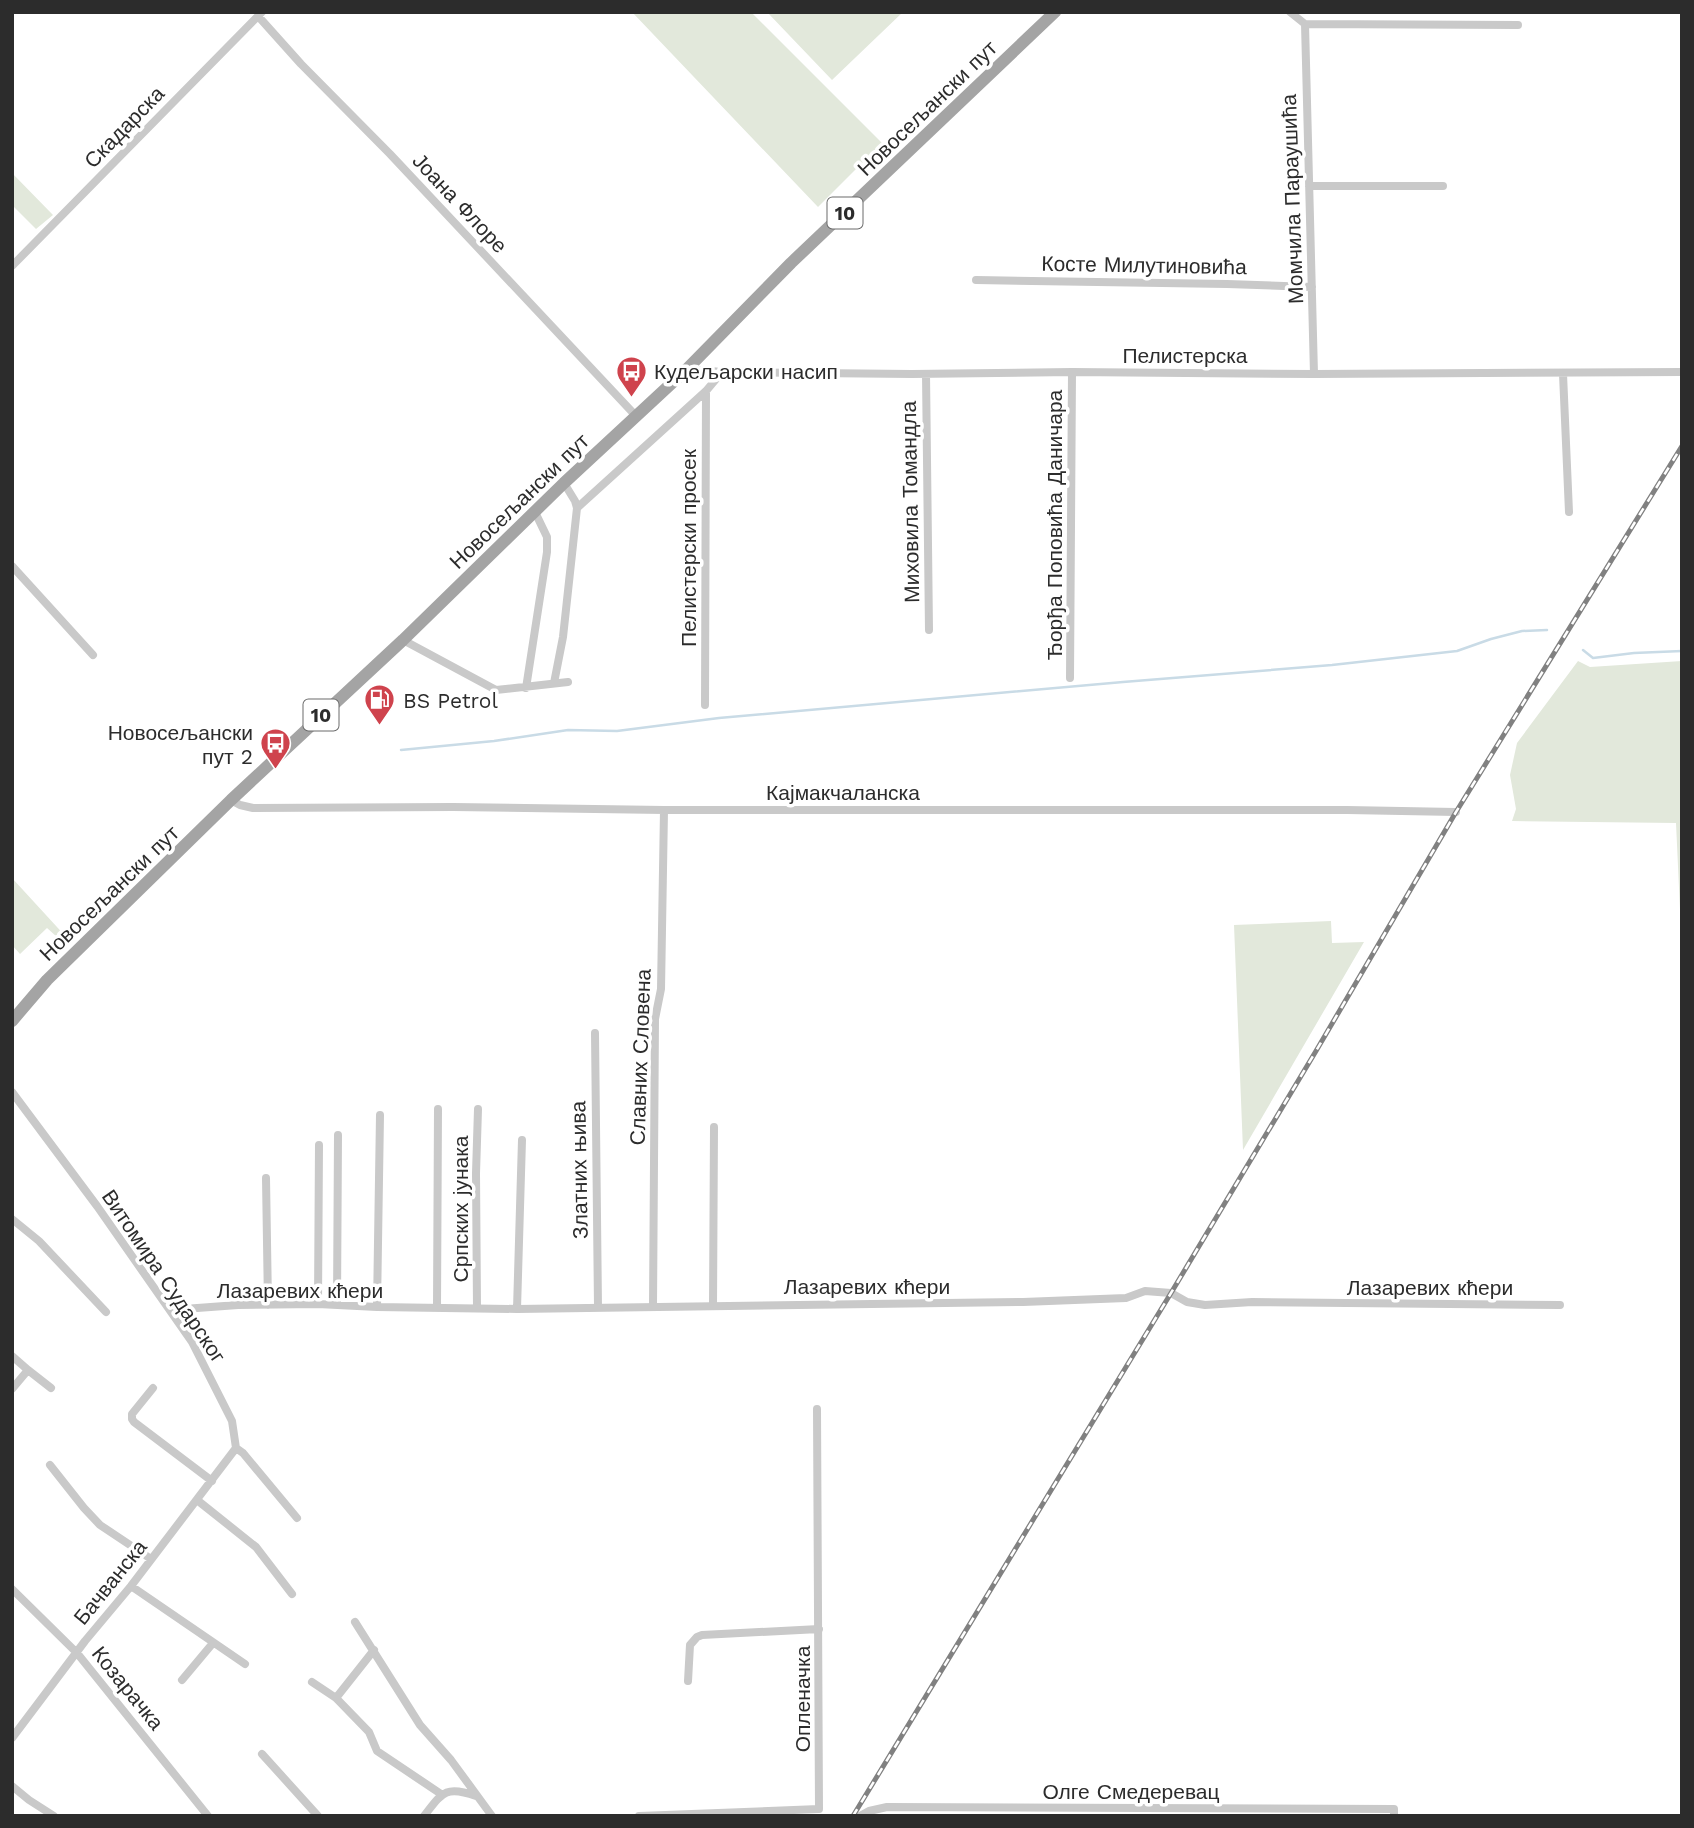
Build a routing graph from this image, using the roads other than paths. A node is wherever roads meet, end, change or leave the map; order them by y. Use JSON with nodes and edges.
{"nodes":[{"id":1,"x":1055,"y":12,"type":"edge"},
{"id":2,"x":1290,"y":12,"type":"edge"},
{"id":3,"x":260,"y":14,"type":"edge"},
{"id":4,"x":1305,"y":24,"type":"junction"},
{"id":5,"x":1518,"y":25,"type":"dead end"},
{"id":6,"x":1309,"y":186,"type":"junction"},
{"id":7,"x":1443,"y":186,"type":"dead end"},
{"id":8,"x":12,"y":266,"type":"edge"},
{"id":9,"x":976,"y":280,"type":"dead end"},
{"id":10,"x":1312,"y":287,"type":"junction"},
{"id":11,"x":687,"y":369,"type":"junction"},
{"id":12,"x":722,"y":372,"type":"junction"},
{"id":13,"x":1072,"y":372,"type":"junction"},
{"id":14,"x":1682,"y":372,"type":"edge"},
{"id":15,"x":1314,"y":373,"type":"junction"},
{"id":16,"x":926,"y":374,"type":"junction"},
{"id":17,"x":1563,"y":374,"type":"junction"},
{"id":18,"x":706,"y":391,"type":"junction"},
{"id":19,"x":636,"y":416,"type":"junction"},
{"id":20,"x":564,"y":484,"type":"junction"},
{"id":21,"x":577,"y":508,"type":"junction"},
{"id":22,"x":535,"y":512,"type":"junction"},
{"id":23,"x":1569,"y":512,"type":"dead end"},
{"id":24,"x":12,"y":566,"type":"edge"},
{"id":25,"x":929,"y":630,"type":"dead end"},
{"id":26,"x":403,"y":640,"type":"junction"},
{"id":27,"x":93,"y":655,"type":"dead end"},
{"id":28,"x":1070,"y":678,"type":"dead end"},
{"id":29,"x":568,"y":682,"type":"dead end"},
{"id":30,"x":554,"y":683,"type":"junction"},
{"id":31,"x":526,"y":688,"type":"junction"},
{"id":32,"x":705,"y":705,"type":"dead end"},
{"id":33,"x":231,"y":800,"type":"junction"},
{"id":34,"x":664,"y":810,"type":"junction"},
{"id":35,"x":1456,"y":812,"type":"dead end"},
{"id":36,"x":12,"y":1021,"type":"edge"},
{"id":37,"x":595,"y":1033,"type":"dead end"},
{"id":38,"x":12,"y":1092,"type":"edge"},
{"id":39,"x":438,"y":1109,"type":"dead end"},
{"id":40,"x":478,"y":1110,"type":"dead end"},
{"id":41,"x":380,"y":1115,"type":"dead end"},
{"id":42,"x":714,"y":1127,"type":"dead end"},
{"id":43,"x":338,"y":1135,"type":"dead end"},
{"id":44,"x":522,"y":1140,"type":"dead end"},
{"id":45,"x":319,"y":1145,"type":"dead end"},
{"id":46,"x":266,"y":1178,"type":"dead end"},
{"id":47,"x":12,"y":1219,"type":"edge"},
{"id":48,"x":318,"y":1304,"type":"junction"},
{"id":49,"x":268,"y":1305,"type":"junction"},
{"id":50,"x":337,"y":1305,"type":"junction"},
{"id":51,"x":1560,"y":1305,"type":"dead end"},
{"id":52,"x":653,"y":1306,"type":"junction"},
{"id":53,"x":713,"y":1306,"type":"junction"},
{"id":54,"x":377,"y":1307,"type":"junction"},
{"id":55,"x":437,"y":1307,"type":"junction"},
{"id":56,"x":598,"y":1307,"type":"junction"},
{"id":57,"x":477,"y":1308,"type":"junction"},
{"id":58,"x":517,"y":1309,"type":"junction"},
{"id":59,"x":170,"y":1310,"type":"junction"},
{"id":60,"x":106,"y":1312,"type":"dead end"},
{"id":61,"x":12,"y":1356,"type":"edge"},
{"id":62,"x":28,"y":1370,"type":"junction"},
{"id":63,"x":51,"y":1388,"type":"dead end"},
{"id":64,"x":153,"y":1388,"type":"dead end"},
{"id":65,"x":12,"y":1389,"type":"edge"},
{"id":66,"x":817,"y":1409,"type":"dead end"},
{"id":67,"x":236,"y":1448,"type":"junction"},
{"id":68,"x":50,"y":1465,"type":"dead end"},
{"id":69,"x":212,"y":1481,"type":"junction"},
{"id":70,"x":197,"y":1500,"type":"junction"},
{"id":71,"x":297,"y":1518,"type":"dead end"},
{"id":72,"x":151,"y":1559,"type":"junction"},
{"id":73,"x":131,"y":1586,"type":"junction"},
{"id":74,"x":12,"y":1589,"type":"edge"},
{"id":75,"x":292,"y":1594,"type":"dead end"},
{"id":76,"x":355,"y":1622,"type":"dead end"},
{"id":77,"x":819,"y":1629,"type":"junction"},
{"id":78,"x":213,"y":1643,"type":"junction"},
{"id":79,"x":374,"y":1650,"type":"junction"},
{"id":80,"x":77,"y":1653,"type":"junction"},
{"id":81,"x":245,"y":1664,"type":"dead end"},
{"id":82,"x":182,"y":1680,"type":"dead end"},
{"id":83,"x":688,"y":1681,"type":"dead end"},
{"id":84,"x":312,"y":1682,"type":"dead end"},
{"id":85,"x":336,"y":1698,"type":"junction"},
{"id":86,"x":12,"y":1738,"type":"edge"},
{"id":87,"x":262,"y":1754,"type":"dead end"},
{"id":88,"x":12,"y":1786,"type":"edge"},
{"id":89,"x":441,"y":1794,"type":"junction"},
{"id":90,"x":477,"y":1797,"type":"junction"},
{"id":91,"x":1394,"y":1813,"type":"edge"},
{"id":92,"x":54,"y":1816,"type":"edge"},
{"id":93,"x":208,"y":1816,"type":"edge"},
{"id":94,"x":318,"y":1816,"type":"edge"},
{"id":95,"x":424,"y":1816,"type":"edge"},
{"id":96,"x":492,"y":1816,"type":"edge"},
{"id":97,"x":639,"y":1816,"type":"edge"},
{"id":98,"x":860,"y":1816,"type":"edge"}],
"edges":[{"from":1,"to":11,"type":"main road","name":"Новосељански пут","number":"10"},
{"from":2,"to":4,"type":"street"},
{"from":3,"to":8,"type":"street","name":"Скадарска"},
{"from":3,"to":19,"type":"street","name":"Јоана Флоре"},
{"from":4,"to":5,"type":"street"},
{"from":4,"to":6,"type":"street","name":"Момчила Параушића"},
{"from":6,"to":7,"type":"street"},
{"from":6,"to":10,"type":"street","name":"Момчила Параушића"},
{"from":9,"to":10,"type":"street","name":"Косте Милутиновића"},
{"from":10,"to":15,"type":"street","name":"Момчила Параушића"},
{"from":11,"to":12,"type":"street","name":"Пелистерска"},
{"from":11,"to":19,"type":"main road","name":"Новосељански пут","number":"10"},
{"from":12,"to":16,"type":"street","name":"Пелистерска"},
{"from":12,"to":18,"type":"street"},
{"from":13,"to":15,"type":"street","name":"Пелистерска"},
{"from":13,"to":16,"type":"street","name":"Пелистерска"},
{"from":13,"to":28,"type":"street","name":"Ђорђа Поповића Даничара"},
{"from":14,"to":17,"type":"street","name":"Пелистерска"},
{"from":15,"to":17,"type":"street","name":"Пелистерска"},
{"from":16,"to":25,"type":"street","name":"Миховила Томандла"},
{"from":17,"to":23,"type":"street"},
{"from":18,"to":21,"type":"street"},
{"from":18,"to":32,"type":"street","name":"Пелистерски просек"},
{"from":19,"to":20,"type":"main road","name":"Новосељански пут","number":"10"},
{"from":20,"to":21,"type":"street"},
{"from":20,"to":22,"type":"main road","name":"Новосељански пут","number":"10"},
{"from":21,"to":30,"type":"street"},
{"from":22,"to":26,"type":"main road","name":"Новосељански пут","number":"10"},
{"from":22,"to":31,"type":"street"},
{"from":24,"to":27,"type":"street"},
{"from":26,"to":31,"type":"street"},
{"from":26,"to":33,"type":"main road","name":"Новосељански пут","number":"10"},
{"from":29,"to":30,"type":"street"},
{"from":30,"to":31,"type":"street"},
{"from":33,"to":34,"type":"street","name":"Кајмакчаланска"},
{"from":33,"to":36,"type":"main road","name":"Новосељански пут","number":"10"},
{"from":34,"to":35,"type":"street","name":"Кајмакчаланска"},
{"from":34,"to":52,"type":"street","name":"Славних Словена"},
{"from":37,"to":56,"type":"street","name":"Златних њива"},
{"from":38,"to":59,"type":"street","name":"Витомира Сударског"},
{"from":39,"to":55,"type":"street"},
{"from":40,"to":57,"type":"street","name":"Српских јунака"},
{"from":41,"to":54,"type":"street"},
{"from":42,"to":53,"type":"street"},
{"from":43,"to":50,"type":"street"},
{"from":44,"to":58,"type":"street"},
{"from":45,"to":48,"type":"street"},
{"from":46,"to":49,"type":"street"},
{"from":47,"to":60,"type":"street"},
{"from":48,"to":49,"type":"street","name":"Лазаревих кћери"},
{"from":48,"to":50,"type":"street","name":"Лазаревих кћери"},
{"from":49,"to":59,"type":"street","name":"Лазаревих кћери"},
{"from":50,"to":54,"type":"street","name":"Лазаревих кћери"},
{"from":51,"to":53,"type":"street","name":"Лазаревих кћери"},
{"from":52,"to":53,"type":"street","name":"Лазаревих кћери"},
{"from":52,"to":56,"type":"street","name":"Лазаревих кћери"},
{"from":54,"to":55,"type":"street","name":"Лазаревих кћери"},
{"from":55,"to":57,"type":"street","name":"Лазаревих кћери"},
{"from":56,"to":58,"type":"street","name":"Лазаревих кћери"},
{"from":57,"to":58,"type":"street","name":"Лазаревих кћери"},
{"from":59,"to":67,"type":"street","name":"Витомира Сударског"},
{"from":61,"to":62,"type":"street"},
{"from":62,"to":63,"type":"street"},
{"from":62,"to":65,"type":"street"},
{"from":64,"to":69,"type":"street"},
{"from":66,"to":77,"type":"street","name":"Опленачка"},
{"from":67,"to":69,"type":"street","name":"Бачванска"},
{"from":67,"to":71,"type":"street"},
{"from":68,"to":72,"type":"street"},
{"from":69,"to":70,"type":"street","name":"Бачванска"},
{"from":70,"to":72,"type":"street","name":"Бачванска"},
{"from":70,"to":75,"type":"street"},
{"from":72,"to":73,"type":"street","name":"Бачванска"},
{"from":73,"to":78,"type":"street"},
{"from":73,"to":80,"type":"street","name":"Бачванска"},
{"from":74,"to":80,"type":"street","name":"Козарачка"},
{"from":76,"to":79,"type":"street"},
{"from":77,"to":83,"type":"street"},
{"from":77,"to":97,"type":"street","name":"Опленачка"},
{"from":78,"to":81,"type":"street"},
{"from":78,"to":82,"type":"street"},
{"from":79,"to":85,"type":"street"},
{"from":79,"to":90,"type":"street"},
{"from":80,"to":86,"type":"street","name":"Бачванска"},
{"from":80,"to":93,"type":"street","name":"Козарачка"},
{"from":84,"to":85,"type":"street"},
{"from":85,"to":89,"type":"street"},
{"from":87,"to":94,"type":"street"},
{"from":88,"to":92,"type":"street"},
{"from":89,"to":90,"type":"street"},
{"from":89,"to":95,"type":"street"},
{"from":90,"to":96,"type":"street"},
{"from":91,"to":98,"type":"street","name":"Олге Смедеревац"}]}
